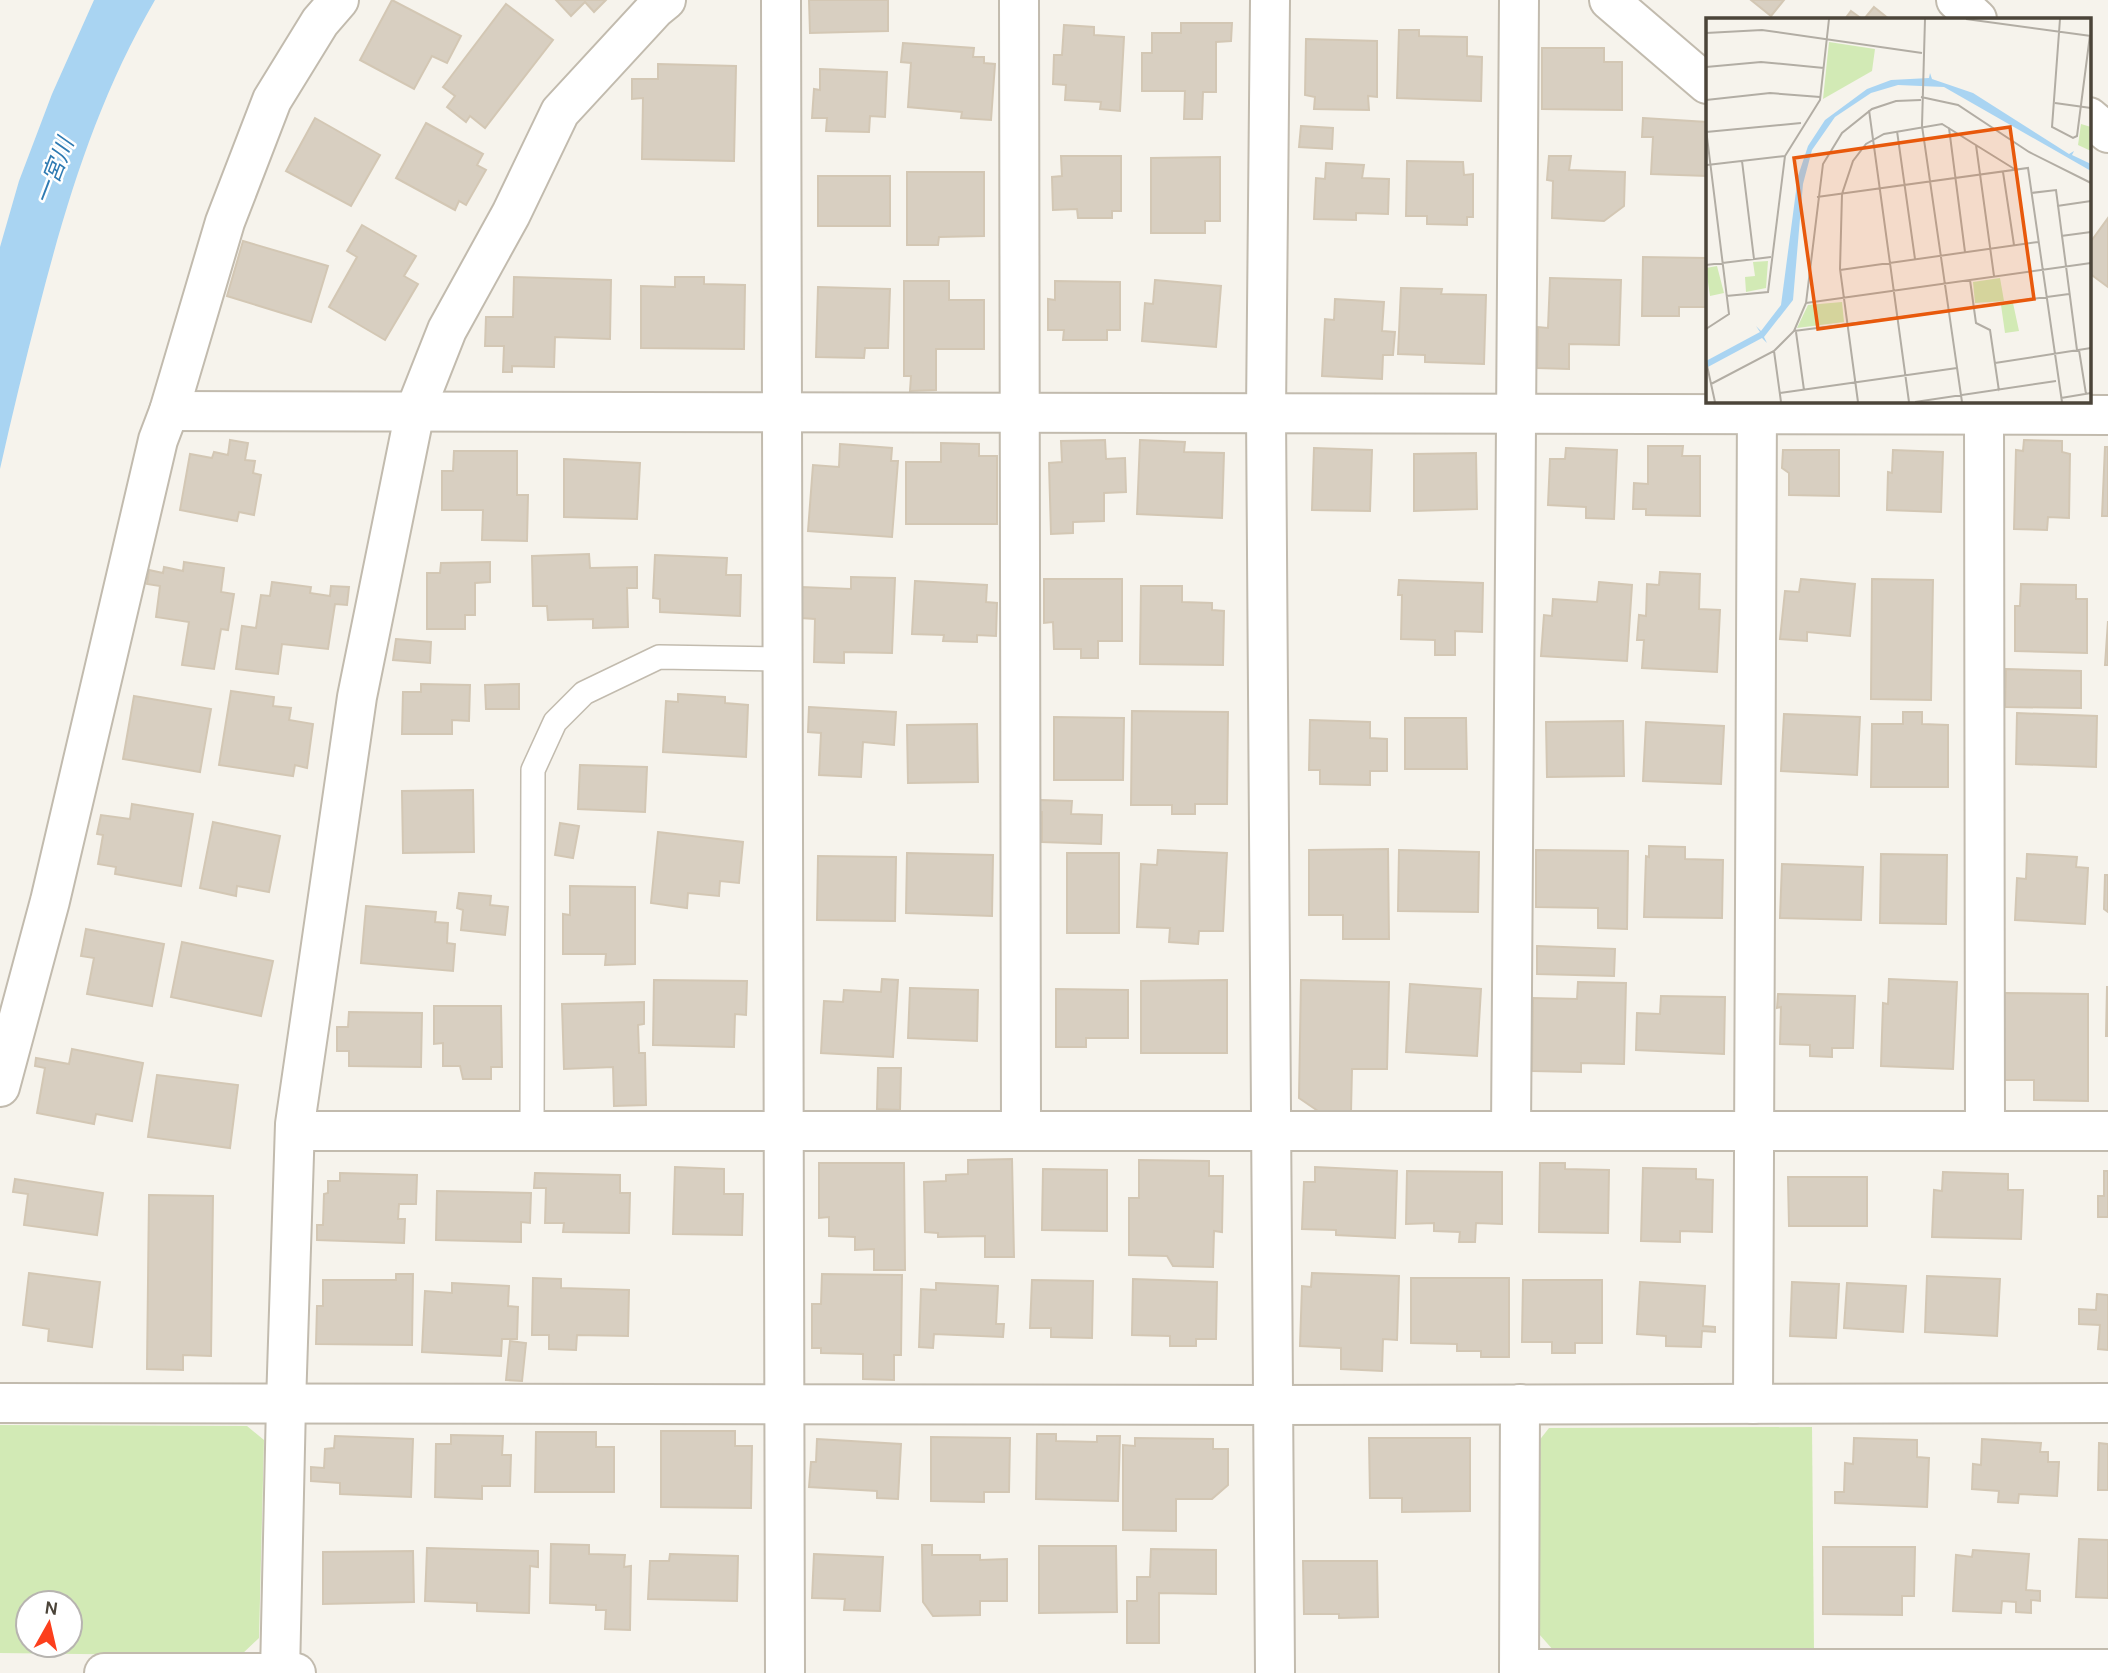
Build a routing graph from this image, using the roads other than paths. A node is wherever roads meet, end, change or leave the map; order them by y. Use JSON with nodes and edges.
{"nodes":[{"id":1,"x":339,"y":0,"type":"edge"},
{"id":2,"x":666,"y":0,"type":"edge"},
{"id":3,"x":781,"y":0,"type":"edge"},
{"id":4,"x":1019,"y":0,"type":"edge"},
{"id":5,"x":1270,"y":0,"type":"edge"},
{"id":6,"x":1519,"y":0,"type":"edge"},
{"id":7,"x":1609,"y":0,"type":"edge"},
{"id":8,"x":1956,"y":0,"type":"edge"},
{"id":9,"x":1976,"y":18,"type":"edge"},
{"id":10,"x":1706,"y":83,"type":"edge"},
{"id":11,"x":2090,"y":118,"type":"edge"},
{"id":12,"x":2108,"y":133,"type":"edge"},
{"id":13,"x":1757,"y":407,"type":"edge"},
{"id":14,"x":2099,"y":410,"type":"edge"},
{"id":15,"x":169,"y":411,"type":"junction"},
{"id":16,"x":415,"y":411,"type":"junction"},
{"id":17,"x":781,"y":412,"type":"junction"},
{"id":18,"x":1021,"y":413,"type":"junction"},
{"id":19,"x":1266,"y":413,"type":"junction"},
{"id":20,"x":1517,"y":414,"type":"junction"},
{"id":21,"x":1984,"y":414,"type":"junction"},
{"id":22,"x":783,"y":659,"type":"junction"},
{"id":23,"x":0,"y":1087,"type":"edge"},
{"id":24,"x":295,"y":1131,"type":"junction"},
{"id":25,"x":532,"y":1131,"type":"junction"},
{"id":26,"x":784,"y":1131,"type":"junction"},
{"id":27,"x":1021,"y":1131,"type":"junction"},
{"id":28,"x":1270,"y":1131,"type":"junction"},
{"id":29,"x":1511,"y":1131,"type":"junction"},
{"id":30,"x":1754,"y":1131,"type":"junction"},
{"id":31,"x":1985,"y":1131,"type":"junction"},
{"id":32,"x":2108,"y":1131,"type":"edge"},
{"id":33,"x":0,"y":1403,"type":"edge"},
{"id":34,"x":784,"y":1403,"type":"junction"},
{"id":35,"x":2108,"y":1403,"type":"edge"},
{"id":36,"x":285,"y":1404,"type":"junction"},
{"id":37,"x":1520,"y":1404,"type":"junction"},
{"id":38,"x":1754,"y":1404,"type":"junction"},
{"id":39,"x":1272,"y":1405,"type":"junction"},
{"id":40,"x":2108,"y":1669,"type":"edge"},
{"id":41,"x":1519,"y":1671,"type":"edge"},
{"id":42,"x":1943,"y":1671,"type":"edge"},
{"id":43,"x":104,"y":1673,"type":"edge"},
{"id":44,"x":280,"y":1673,"type":"edge"},
{"id":45,"x":296,"y":1673,"type":"edge"},
{"id":46,"x":785,"y":1673,"type":"edge"},
{"id":47,"x":1275,"y":1673,"type":"edge"}],
"edges":[{"from":1,"to":15,"type":"street"},
{"from":2,"to":16,"type":"street"},
{"from":3,"to":17,"type":"street"},
{"from":4,"to":18,"type":"street"},
{"from":5,"to":19,"type":"street"},
{"from":6,"to":20,"type":"street"},
{"from":7,"to":10,"type":"street"},
{"from":8,"to":9,"type":"street"},
{"from":11,"to":12,"type":"street"},
{"from":13,"to":20,"type":"street"},
{"from":13,"to":21,"type":"street"},
{"from":13,"to":30,"type":"street"},
{"from":14,"to":21,"type":"street"},
{"from":15,"to":16,"type":"street"},
{"from":15,"to":23,"type":"street"},
{"from":16,"to":17,"type":"street"},
{"from":16,"to":24,"type":"street"},
{"from":17,"to":18,"type":"street"},
{"from":17,"to":22,"type":"street"},
{"from":18,"to":19,"type":"street"},
{"from":18,"to":27,"type":"street"},
{"from":19,"to":20,"type":"street"},
{"from":19,"to":28,"type":"street"},
{"from":20,"to":29,"type":"street"},
{"from":21,"to":31,"type":"street"},
{"from":22,"to":25,"type":"lane"},
{"from":22,"to":26,"type":"street"},
{"from":24,"to":25,"type":"street"},
{"from":24,"to":36,"type":"street"},
{"from":25,"to":26,"type":"street"},
{"from":26,"to":27,"type":"street"},
{"from":26,"to":34,"type":"street"},
{"from":27,"to":28,"type":"street"},
{"from":28,"to":29,"type":"street"},
{"from":28,"to":39,"type":"street"},
{"from":29,"to":30,"type":"street"},
{"from":30,"to":31,"type":"street"},
{"from":30,"to":38,"type":"street"},
{"from":31,"to":32,"type":"street"},
{"from":33,"to":36,"type":"street"},
{"from":34,"to":36,"type":"street"},
{"from":34,"to":39,"type":"street"},
{"from":34,"to":46,"type":"street"},
{"from":35,"to":38,"type":"street"},
{"from":36,"to":44,"type":"street"},
{"from":37,"to":38,"type":"street"},
{"from":37,"to":39,"type":"street"},
{"from":37,"to":41,"type":"street"},
{"from":39,"to":47,"type":"street"},
{"from":40,"to":42,"type":"street"},
{"from":41,"to":42,"type":"street"},
{"from":43,"to":44,"type":"street"},
{"from":44,"to":45,"type":"street"}]}
